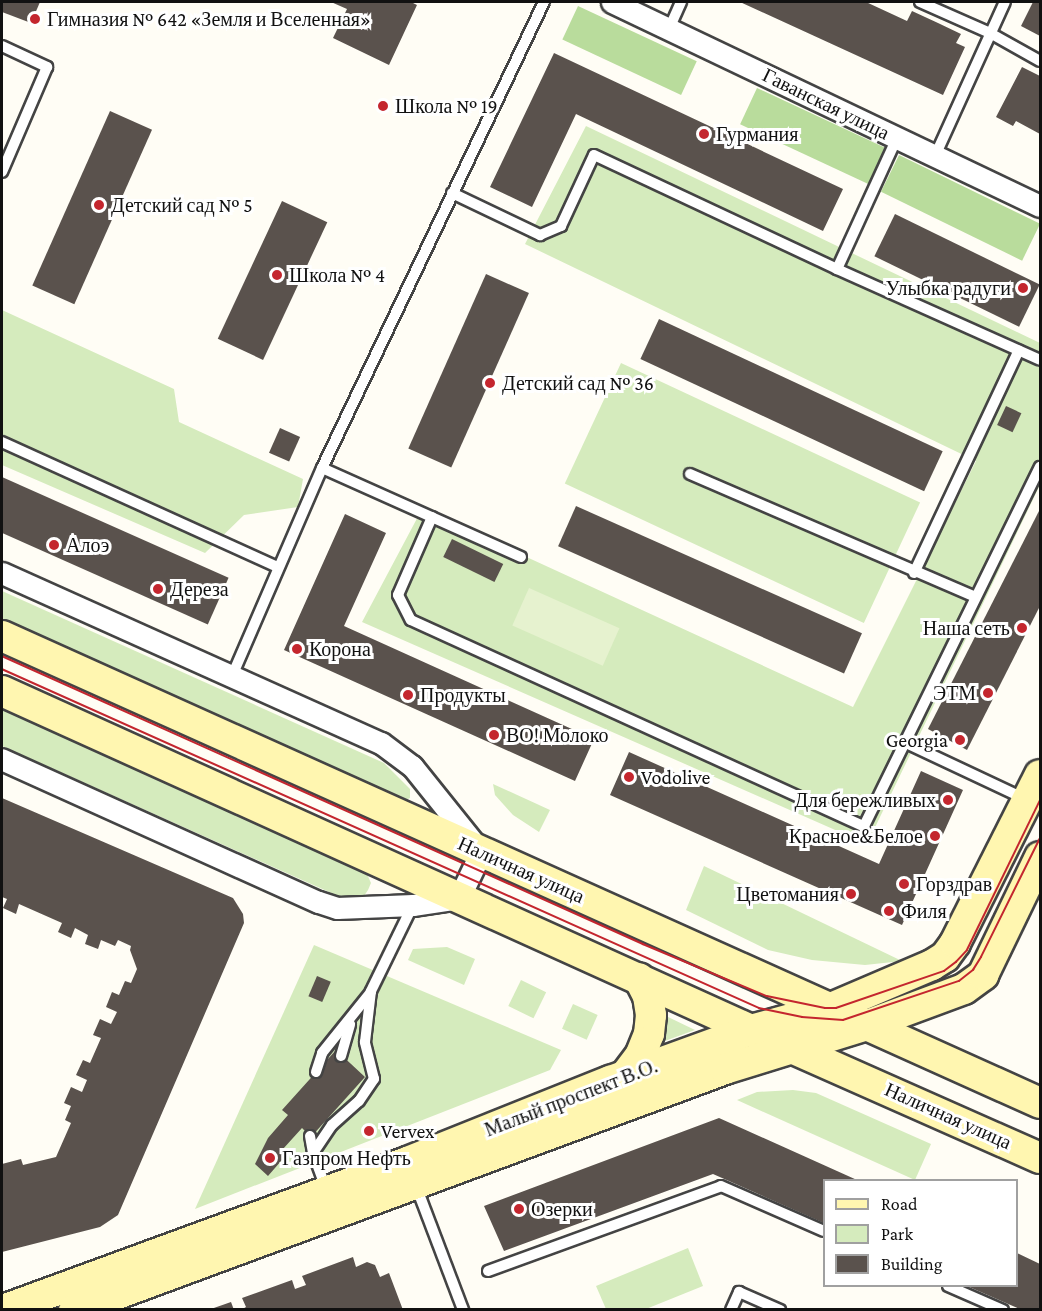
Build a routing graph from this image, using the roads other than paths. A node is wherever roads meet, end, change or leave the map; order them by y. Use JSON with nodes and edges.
{"nodes":[{"id":1,"x":544,"y":2,"type":"edge"},
{"id":2,"x":612,"y":2,"type":"edge"},
{"id":3,"x":681,"y":2,"type":"edge"},
{"id":4,"x":920,"y":2,"type":"edge"},
{"id":5,"x":1005,"y":2,"type":"edge"},
{"id":6,"x":669,"y":28,"type":"junction"},
{"id":7,"x":990,"y":33,"type":"junction"},
{"id":8,"x":2,"y":46,"type":"edge"},
{"id":9,"x":1041,"y":62,"type":"edge"},
{"id":10,"x":897,"y":138,"type":"junction"},
{"id":11,"x":935,"y":156,"type":"junction"},
{"id":12,"x":2,"y":172,"type":"edge"},
{"id":13,"x":452,"y":193,"type":"junction"},
{"id":14,"x":1041,"y":206,"type":"edge"},
{"id":15,"x":837,"y":269,"type":"junction"},
{"id":16,"x":1019,"y":350,"type":"junction"},
{"id":17,"x":1041,"y":360,"type":"edge"},
{"id":18,"x":2,"y":442,"type":"edge"},
{"id":19,"x":1041,"y":467,"type":"edge"},
{"id":20,"x":322,"y":468,"type":"junction"},
{"id":21,"x":690,"y":474,"type":"dead end"},
{"id":22,"x":432,"y":517,"type":"junction"},
{"id":23,"x":521,"y":557,"type":"dead end"},
{"id":24,"x":278,"y":567,"type":"junction"},
{"id":25,"x":2,"y":573,"type":"edge"},
{"id":26,"x":914,"y":573,"type":"junction"},
{"id":27,"x":975,"y":597,"type":"junction"},
{"id":28,"x":2,"y":636,"type":"edge"},
{"id":29,"x":232,"y":676,"type":"junction"},
{"id":30,"x":2,"y":691,"type":"edge"},
{"id":31,"x":904,"y":742,"type":"junction"},
{"id":32,"x":2,"y":759,"type":"edge"},
{"id":33,"x":1034,"y":788,"type":"edge"},
{"id":34,"x":481,"y":852,"type":"junction"},
{"id":35,"x":1041,"y":857,"type":"edge"},
{"id":36,"x":459,"y":898,"type":"junction"},
{"id":37,"x":413,"y":905,"type":"junction"},
{"id":38,"x":639,"y":978,"type":"junction"},
{"id":39,"x":371,"y":992,"type":"junction"},
{"id":40,"x":831,"y":1008,"type":"junction"},
{"id":41,"x":354,"y":1013,"type":"junction"},
{"id":42,"x":867,"y":1025,"type":"junction"},
{"id":43,"x":751,"y":1030,"type":"junction"},
{"id":44,"x":794,"y":1049,"type":"junction"},
{"id":45,"x":341,"y":1056,"type":"dead end"},
{"id":46,"x":316,"y":1072,"type":"dead end"},
{"id":47,"x":624,"y":1077,"type":"junction"},
{"id":48,"x":1041,"y":1102,"type":"edge"},
{"id":49,"x":310,"y":1136,"type":"dead end"},
{"id":50,"x":313,"y":1153,"type":"junction"},
{"id":51,"x":1041,"y":1158,"type":"edge"},
{"id":52,"x":411,"y":1173,"type":"junction"},
{"id":53,"x":327,"y":1191,"type":"junction"},
{"id":54,"x":823,"y":1230,"type":"edge"},
{"id":55,"x":488,"y":1271,"type":"dead end"},
{"id":56,"x":950,"y":1287,"type":"edge"},
{"id":57,"x":3,"y":1310,"type":"edge"},
{"id":58,"x":74,"y":1310,"type":"edge"},
{"id":59,"x":463,"y":1310,"type":"edge"},
{"id":60,"x":731,"y":1310,"type":"edge"},
{"id":61,"x":780,"y":1310,"type":"edge"},
{"id":62,"x":1003,"y":1310,"type":"edge"}],
"edges":[{"from":1,"to":13,"type":"lane"},
{"from":2,"to":6,"type":"street","name":"Гаванская улица"},
{"from":3,"to":6,"type":"lane"},
{"from":4,"to":7,"type":"lane"},
{"from":5,"to":7,"type":"lane"},
{"from":6,"to":10,"type":"street","name":"Гаванская улица"},
{"from":7,"to":9,"type":"lane"},
{"from":7,"to":11,"type":"lane"},
{"from":8,"to":12,"type":"lane"},
{"from":10,"to":11,"type":"street","name":"Гаванская улица"},
{"from":10,"to":15,"type":"lane"},
{"from":11,"to":14,"type":"street","name":"Гаванская улица"},
{"from":13,"to":15,"type":"lane"},
{"from":13,"to":20,"type":"lane"},
{"from":15,"to":16,"type":"lane"},
{"from":16,"to":17,"type":"lane"},
{"from":16,"to":26,"type":"lane"},
{"from":18,"to":24,"type":"lane"},
{"from":19,"to":27,"type":"lane"},
{"from":20,"to":22,"type":"lane"},
{"from":20,"to":24,"type":"lane"},
{"from":21,"to":26,"type":"lane"},
{"from":22,"to":23,"type":"lane"},
{"from":22,"to":31,"type":"lane"},
{"from":24,"to":29,"type":"lane"},
{"from":25,"to":29,"type":"street"},
{"from":26,"to":27,"type":"lane"},
{"from":27,"to":31,"type":"lane"},
{"from":28,"to":34,"type":"main road","name":"Наличная улица"},
{"from":29,"to":34,"type":"street"},
{"from":30,"to":36,"type":"main road","name":"Наличная улица"},
{"from":31,"to":33,"type":"lane"},
{"from":32,"to":37,"type":"street"},
{"from":33,"to":40,"type":"main road","name":"Малый проспект В.О."},
{"from":34,"to":36,"type":"street"},
{"from":34,"to":40,"type":"main road","name":"Наличная улица"},
{"from":35,"to":42,"type":"main road","name":"Малый проспект В.О."},
{"from":36,"to":37,"type":"street"},
{"from":36,"to":38,"type":"main road","name":"Наличная улица"},
{"from":37,"to":39,"type":"lane"},
{"from":38,"to":43,"type":"main road","name":"Наличная улица"},
{"from":38,"to":47,"type":"main road"},
{"from":39,"to":41,"type":"lane"},
{"from":39,"to":50,"type":"lane"},
{"from":40,"to":42,"type":"main road","name":"Наличная улица"},
{"from":40,"to":43,"type":"main road","name":"Малый проспект В.О."},
{"from":41,"to":45,"type":"lane"},
{"from":41,"to":46,"type":"lane"},
{"from":42,"to":44,"type":"main road","name":"Малый проспект В.О."},
{"from":42,"to":48,"type":"main road","name":"Наличная улица"},
{"from":43,"to":44,"type":"main road","name":"Наличная улица"},
{"from":43,"to":47,"type":"main road","name":"Малый проспект В.О."},
{"from":44,"to":51,"type":"main road","name":"Наличная улица"},
{"from":44,"to":52,"type":"main road","name":"Малый проспект В.О."},
{"from":47,"to":52,"type":"main road","name":"Малый проспект В.О."},
{"from":49,"to":50,"type":"lane"},
{"from":50,"to":53,"type":"lane"},
{"from":52,"to":53,"type":"main road","name":"Малый проспект В.О."},
{"from":52,"to":58,"type":"main road","name":"Малый проспект В.О."},
{"from":52,"to":59,"type":"lane"},
{"from":53,"to":57,"type":"main road","name":"Малый проспект В.О."},
{"from":54,"to":55,"type":"lane"},
{"from":56,"to":62,"type":"lane"},
{"from":60,"to":61,"type":"lane"}]}
